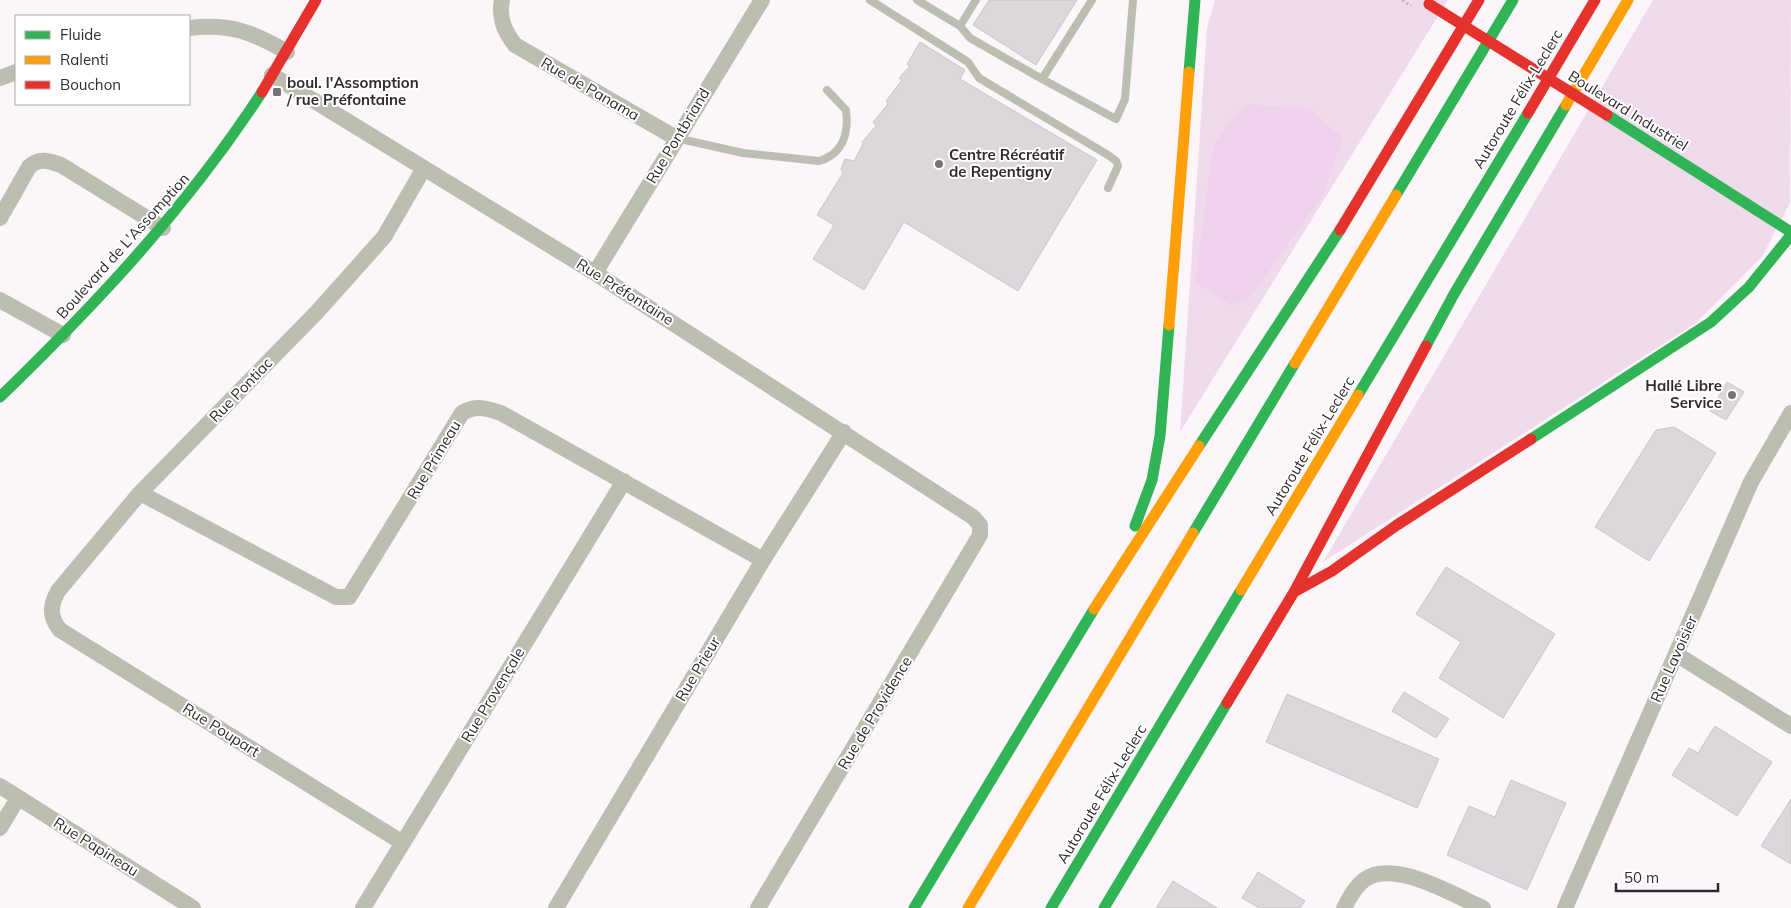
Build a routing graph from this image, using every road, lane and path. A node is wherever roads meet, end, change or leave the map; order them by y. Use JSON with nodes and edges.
{"nodes":[{"id":1,"x":316,"y":0,"type":"edge"},
{"id":2,"x":502,"y":0,"type":"edge"},
{"id":3,"x":762,"y":0,"type":"edge"},
{"id":4,"x":870,"y":0,"type":"edge"},
{"id":5,"x":917,"y":0,"type":"edge"},
{"id":6,"x":976,"y":0,"type":"edge"},
{"id":7,"x":1092,"y":0,"type":"edge"},
{"id":8,"x":1133,"y":0,"type":"edge"},
{"id":9,"x":1195,"y":0,"type":"edge"},
{"id":10,"x":1479,"y":0,"type":"edge"},
{"id":11,"x":1513,"y":0,"type":"edge"},
{"id":12,"x":1595,"y":0,"type":"edge"},
{"id":13,"x":1628,"y":0,"type":"edge"},
{"id":14,"x":1426,"y":2,"type":"edge"},
{"id":15,"x":960,"y":26,"type":"junction"},
{"id":16,"x":190,"y":28,"type":"edge"},
{"id":17,"x":287,"y":52,"type":"junction"},
{"id":18,"x":15,"y":72,"type":"edge"},
{"id":19,"x":272,"y":75,"type":"junction"},
{"id":20,"x":0,"y":78,"type":"edge"},
{"id":21,"x":1042,"y":79,"type":"junction"},
{"id":22,"x":827,"y":90,"type":"dead end"},
{"id":23,"x":676,"y":138,"type":"junction"},
{"id":24,"x":424,"y":168,"type":"junction"},
{"id":25,"x":1108,"y":188,"type":"dead end"},
{"id":26,"x":0,"y":218,"type":"edge"},
{"id":27,"x":163,"y":228,"type":"junction"},
{"id":28,"x":1791,"y":233,"type":"edge"},
{"id":29,"x":595,"y":273,"type":"junction"},
{"id":30,"x":0,"y":300,"type":"edge"},
{"id":31,"x":63,"y":335,"type":"junction"},
{"id":32,"x":0,"y":398,"type":"edge"},
{"id":33,"x":1790,"y":418,"type":"edge"},
{"id":34,"x":844,"y":432,"type":"junction"},
{"id":35,"x":624,"y":481,"type":"junction"},
{"id":36,"x":140,"y":493,"type":"junction"},
{"id":37,"x":973,"y":517,"type":"joint"},
{"id":38,"x":763,"y":560,"type":"junction"},
{"id":39,"x":1121,"y":564,"type":"junction"},
{"id":40,"x":1294,"y":592,"type":"junction"},
{"id":41,"x":51,"y":608,"type":"joint"},
{"id":42,"x":1676,"y":654,"type":"junction"},
{"id":43,"x":1791,"y":726,"type":"edge"},
{"id":44,"x":0,"y":786,"type":"edge"},
{"id":45,"x":18,"y":798,"type":"junction"},
{"id":46,"x":0,"y":828,"type":"edge"},
{"id":47,"x":403,"y":843,"type":"junction"},
{"id":48,"x":193,"y":908,"type":"edge"},
{"id":49,"x":363,"y":908,"type":"edge"},
{"id":50,"x":556,"y":908,"type":"edge"},
{"id":51,"x":758,"y":908,"type":"edge"},
{"id":52,"x":914,"y":908,"type":"edge"},
{"id":53,"x":968,"y":908,"type":"edge"},
{"id":54,"x":1051,"y":908,"type":"edge"},
{"id":55,"x":1104,"y":908,"type":"edge"},
{"id":56,"x":1344,"y":908,"type":"edge"},
{"id":57,"x":1483,"y":908,"type":"edge"},
{"id":58,"x":1565,"y":908,"type":"edge"}],
"edges":[{"from":1,"to":17,"type":"main road","name":"Boulevard de L'Assomption"},
{"from":2,"to":23,"type":"street","name":"Rue de Panama"},
{"from":3,"to":23,"type":"street","name":"Rue Pontbriand"},
{"from":4,"to":25,"type":"lane"},
{"from":5,"to":15,"type":"lane"},
{"from":6,"to":15,"type":"lane"},
{"from":7,"to":21,"type":"lane"},
{"from":8,"to":21,"type":"lane"},
{"from":9,"to":39,"type":"main road"},
{"from":10,"to":39,"type":"main road"},
{"from":11,"to":53,"type":"main road"},
{"from":12,"to":54,"type":"main road","name":"Autoroute Félix-Leclerc"},
{"from":13,"to":40,"type":"main road"},
{"from":14,"to":28,"type":"main road","name":"Boulevard Industriel","bridge":true},
{"from":15,"to":21,"type":"lane"},
{"from":16,"to":17,"type":"street"},
{"from":17,"to":19,"type":"main road","name":"Boulevard de L'Assomption"},
{"from":18,"to":20,"type":"street"},
{"from":19,"to":24,"type":"street","name":"Rue Préfontaine"},
{"from":19,"to":27,"type":"main road","name":"Boulevard de L'Assomption"},
{"from":22,"to":23,"type":"lane"},
{"from":23,"to":29,"type":"street","name":"Rue Pontbriand"},
{"from":24,"to":29,"type":"street","name":"Rue Préfontaine"},
{"from":24,"to":36,"type":"street","name":"Rue Pontiac"},
{"from":26,"to":27,"type":"street"},
{"from":27,"to":31,"type":"main road","name":"Boulevard de L'Assomption"},
{"from":28,"to":40,"type":"main road"},
{"from":29,"to":34,"type":"street","name":"Rue Préfontaine"},
{"from":30,"to":31,"type":"street"},
{"from":31,"to":32,"type":"main road","name":"Boulevard de L'Assomption"},
{"from":33,"to":42,"type":"street","name":"Rue Lavoisier"},
{"from":34,"to":37,"type":"street","name":"Rue Préfontaine"},
{"from":34,"to":38,"type":"street","name":"Rue Prieur"},
{"from":35,"to":36,"type":"street","name":"Rue Primeau"},
{"from":35,"to":38,"type":"street","name":"Rue Primeau"},
{"from":35,"to":47,"type":"street","name":"Rue Provençale"},
{"from":36,"to":41,"type":"street","name":"Rue Pontiac"},
{"from":37,"to":51,"type":"street","name":"Rue de Providence"},
{"from":38,"to":50,"type":"street","name":"Rue Prieur"},
{"from":39,"to":52,"type":"main road"},
{"from":40,"to":55,"type":"main road"},
{"from":41,"to":47,"type":"street","name":"Rue Poupart"},
{"from":42,"to":43,"type":"street"},
{"from":42,"to":58,"type":"street","name":"Rue Lavoisier"},
{"from":44,"to":45,"type":"street","name":"Rue Papineau"},
{"from":45,"to":46,"type":"street"},
{"from":45,"to":48,"type":"street","name":"Rue Papineau"},
{"from":47,"to":49,"type":"street","name":"Rue Provençale"},
{"from":56,"to":57,"type":"street"}]}
